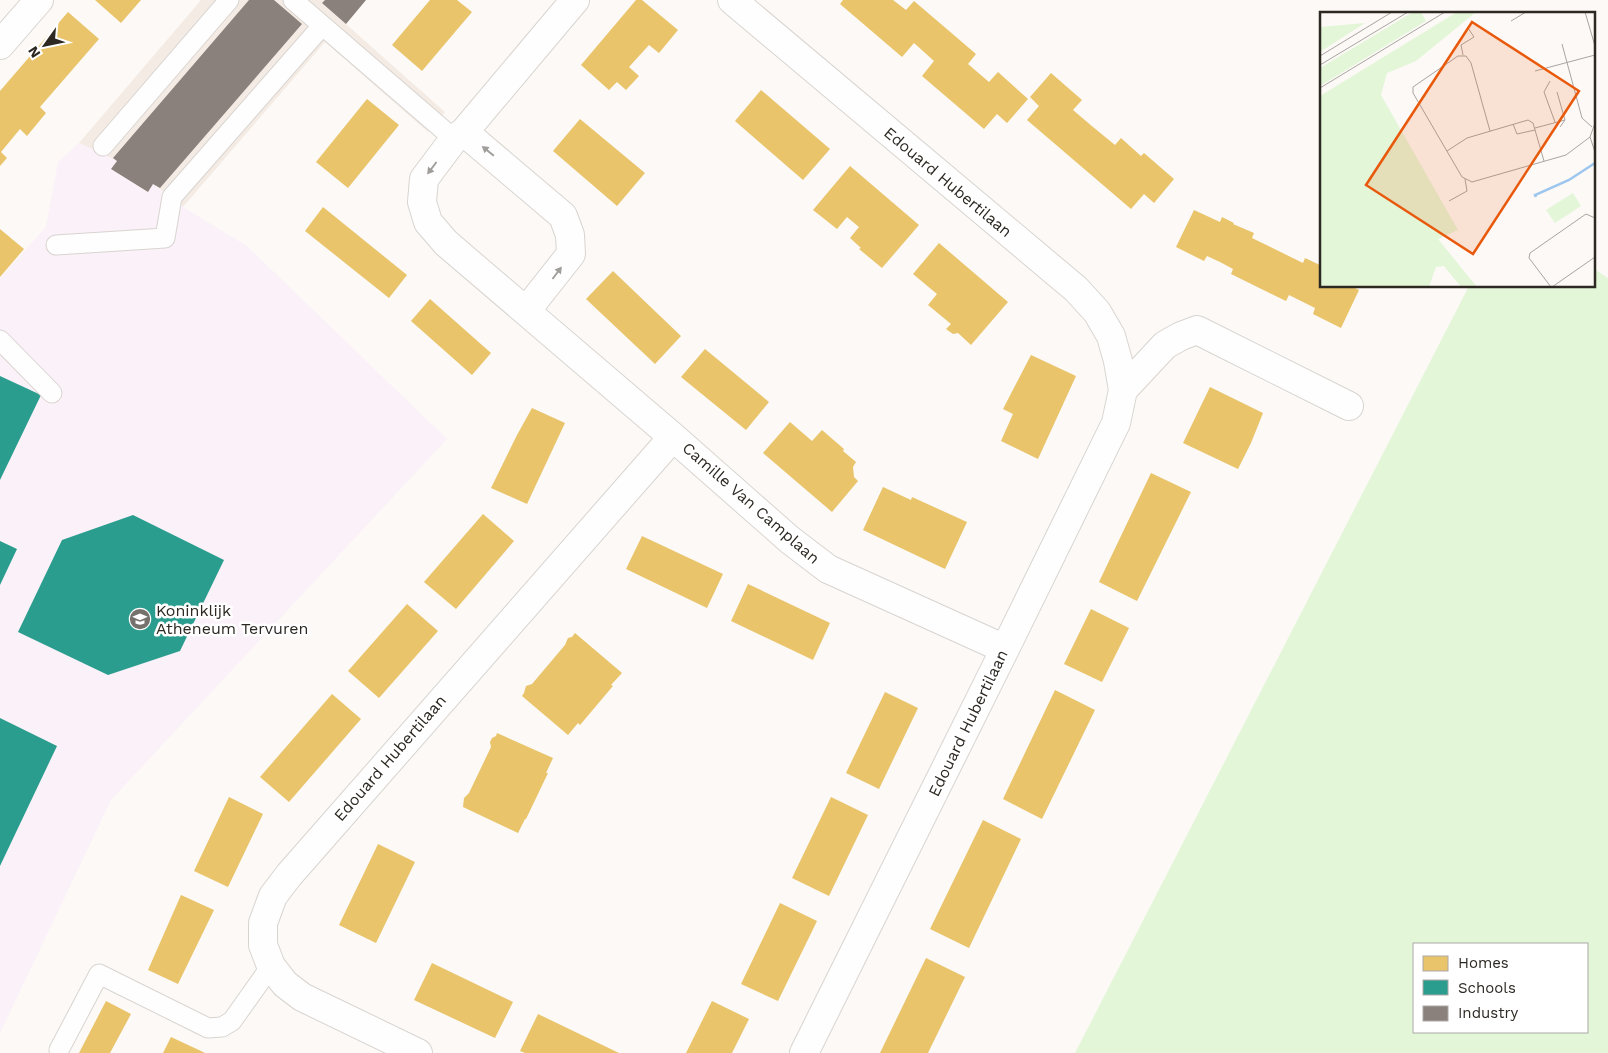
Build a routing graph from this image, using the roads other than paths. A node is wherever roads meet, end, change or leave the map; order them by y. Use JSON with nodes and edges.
{"nodes":[{"id":1,"x":40,"y":0,"type":"edge"},
{"id":2,"x":228,"y":0,"type":"edge"},
{"id":3,"x":293,"y":0,"type":"edge"},
{"id":4,"x":575,"y":0,"type":"edge"},
{"id":5,"x":732,"y":0,"type":"edge"},
{"id":6,"x":322,"y":26,"type":"junction"},
{"id":7,"x":0,"y":45,"type":"edge"},
{"id":8,"x":459,"y":135,"type":"junction"},
{"id":9,"x":103,"y":146,"type":"dead end"},
{"id":10,"x":56,"y":245,"type":"dead end"},
{"id":11,"x":526,"y":310,"type":"junction"},
{"id":12,"x":0,"y":340,"type":"edge"},
{"id":13,"x":1123,"y":390,"type":"junction"},
{"id":14,"x":52,"y":393,"type":"dead end"},
{"id":15,"x":1349,"y":406,"type":"dead end"},
{"id":16,"x":673,"y":437,"type":"junction"},
{"id":17,"x":1006,"y":649,"type":"junction"},
{"id":18,"x":270,"y":966,"type":"junction"},
{"id":19,"x":59,"y":1050,"type":"dead end"},
{"id":20,"x":418,"y":1053,"type":"edge"},
{"id":21,"x":804,"y":1053,"type":"edge"}],
"edges":[{"from":1,"to":7,"type":"street"},
{"from":2,"to":9,"type":"lane"},
{"from":3,"to":6,"type":"lane"},
{"from":4,"to":8,"type":"street","name":"Camille Van Camplaan"},
{"from":5,"to":13,"type":"street","name":"Edouard Hubertilaan"},
{"from":6,"to":8,"type":"lane"},
{"from":6,"to":10,"type":"lane"},
{"from":8,"to":11,"type":"street","name":"Camille Van Camplaan","one_way":true},
{"from":11,"to":8,"type":"street","one_way":true},
{"from":11,"to":16,"type":"street","name":"Camille Van Camplaan"},
{"from":12,"to":14,"type":"lane"},
{"from":13,"to":15,"type":"street"},
{"from":13,"to":17,"type":"street","name":"Edouard Hubertilaan"},
{"from":16,"to":17,"type":"street","name":"Camille Van Camplaan"},
{"from":16,"to":18,"type":"street","name":"Edouard Hubertilaan"},
{"from":17,"to":21,"type":"street","name":"Edouard Hubertilaan"},
{"from":18,"to":19,"type":"lane"},
{"from":18,"to":20,"type":"street","name":"Edouard Hubertilaan"}]}
